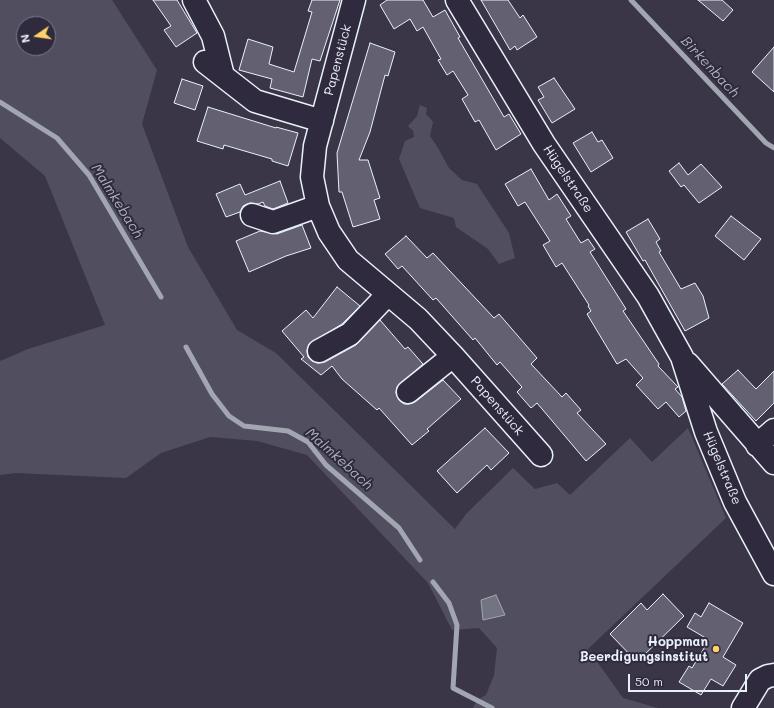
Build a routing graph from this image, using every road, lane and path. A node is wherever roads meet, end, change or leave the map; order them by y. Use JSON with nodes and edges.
{"nodes":[{"id":1,"x":194,"y":0,"type":"edge"},
{"id":2,"x":354,"y":0,"type":"edge"},
{"id":3,"x":456,"y":0,"type":"edge"},
{"id":4,"x":205,"y":62,"type":"dead end"},
{"id":5,"x":223,"y":76,"type":"junction"},
{"id":6,"x":322,"y":121,"type":"junction"},
{"id":7,"x":318,"y":206,"type":"junction"},
{"id":8,"x":252,"y":215,"type":"dead end"},
{"id":9,"x":388,"y":294,"type":"junction"},
{"id":10,"x":319,"y":351,"type":"dead end"},
{"id":11,"x":453,"y":356,"type":"junction"},
{"id":12,"x":682,"y":357,"type":"junction"},
{"id":13,"x":408,"y":392,"type":"dead end"},
{"id":14,"x":774,"y":430,"type":"edge"},
{"id":15,"x":757,"y":445,"type":"junction"},
{"id":16,"x":541,"y":455,"type":"dead end"},
{"id":17,"x":774,"y":463,"type":"edge"},
{"id":18,"x":774,"y":574,"type":"edge"},
{"id":19,"x":774,"y":675,"type":"edge"},
{"id":20,"x":743,"y":708,"type":"edge"}],
"edges":[{"from":1,"to":5,"type":"street"},
{"from":2,"to":6,"type":"street","name":"Papenstück"},
{"from":3,"to":12,"type":"street","name":"Hügelstraße"},
{"from":4,"to":5,"type":"street"},
{"from":5,"to":6,"type":"street"},
{"from":6,"to":7,"type":"street","name":"Papenstück"},
{"from":7,"to":8,"type":"street"},
{"from":7,"to":9,"type":"street","name":"Papenstück"},
{"from":9,"to":10,"type":"street"},
{"from":9,"to":11,"type":"street","name":"Papenstück"},
{"from":11,"to":13,"type":"street"},
{"from":11,"to":16,"type":"street","name":"Papenstück"},
{"from":12,"to":15,"type":"street","name":"Hügelstraße"},
{"from":12,"to":18,"type":"street","name":"Hügelstraße"},
{"from":14,"to":15,"type":"street"},
{"from":15,"to":17,"type":"street","name":"Hügelstraße"},
{"from":19,"to":20,"type":"street"}]}
